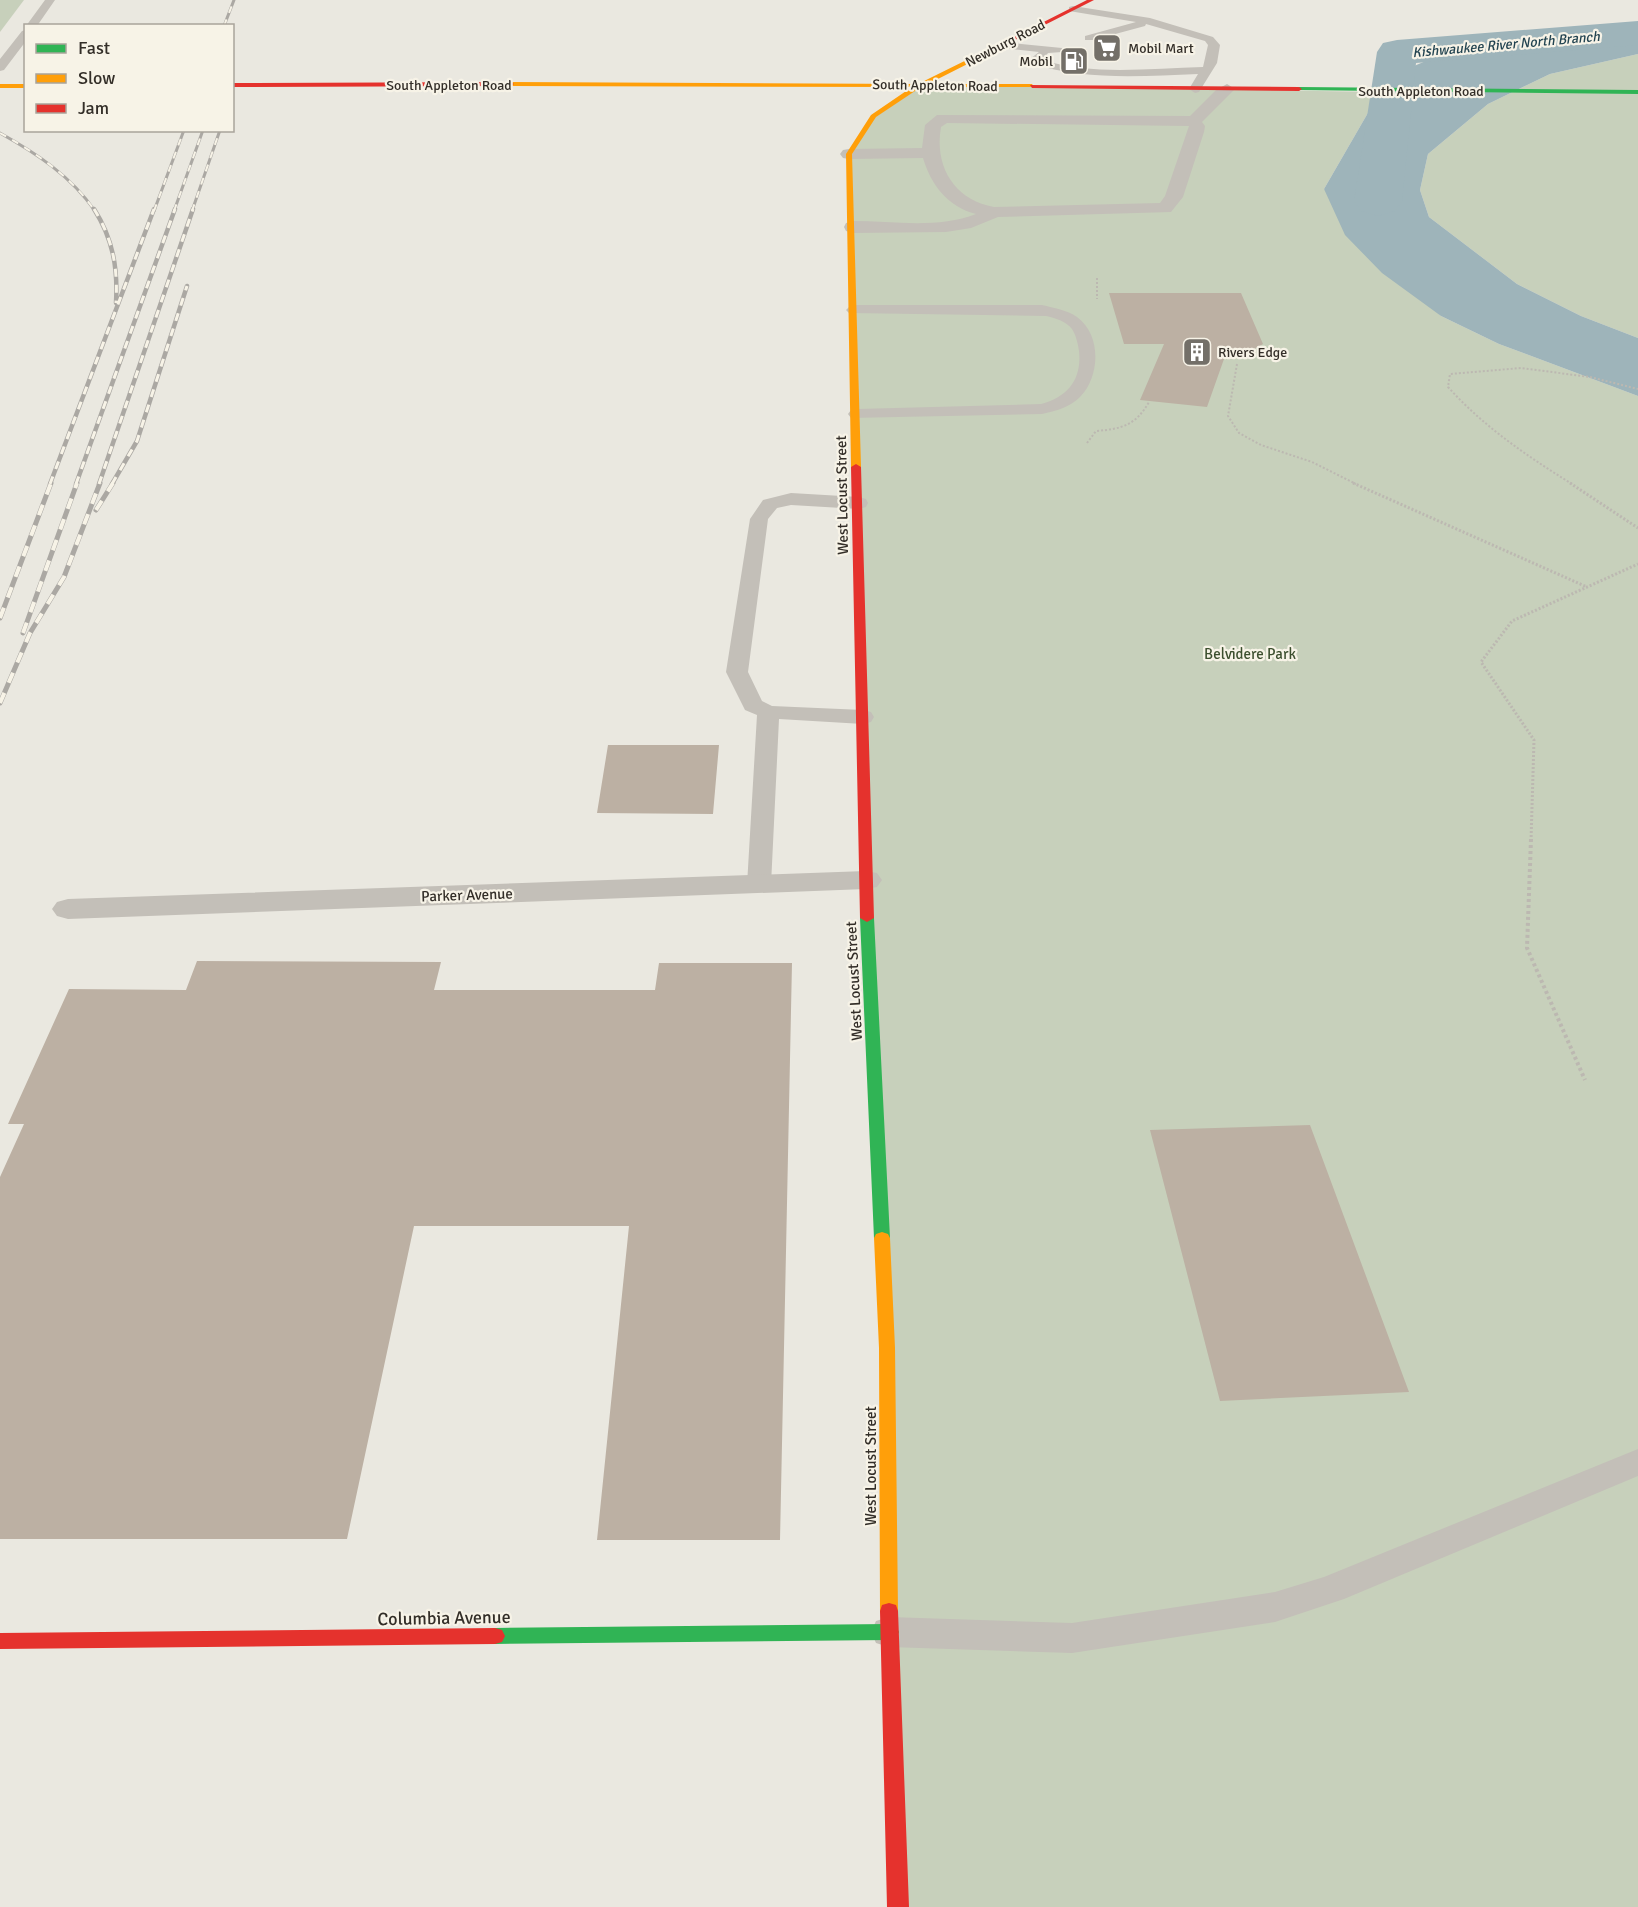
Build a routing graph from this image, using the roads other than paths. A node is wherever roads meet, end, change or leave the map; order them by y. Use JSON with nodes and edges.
{"nodes":[{"id":1,"x":50,"y":0,"type":"edge"},
{"id":2,"x":1091,"y":0,"type":"edge"},
{"id":3,"x":1073,"y":9,"type":"junction"},
{"id":4,"x":1150,"y":21,"type":"junction"},
{"id":5,"x":32,"y":24,"type":"edge"},
{"id":6,"x":24,"y":36,"type":"edge"},
{"id":7,"x":1089,"y":38,"type":"dead end"},
{"id":8,"x":1001,"y":45,"type":"junction"},
{"id":9,"x":1067,"y":51,"type":"dead end"},
{"id":10,"x":1043,"y":54,"type":"junction"},
{"id":11,"x":1123,"y":59,"type":"dead end"},
{"id":12,"x":1096,"y":63,"type":"dead end"},
{"id":13,"x":1142,"y":64,"type":"junction"},
{"id":14,"x":0,"y":67,"type":"edge"},
{"id":15,"x":1207,"y":70,"type":"junction"},
{"id":16,"x":1165,"y":71,"type":"junction"},
{"id":17,"x":234,"y":85,"type":"edge"},
{"id":18,"x":920,"y":85,"type":"junction"},
{"id":19,"x":0,"y":86,"type":"edge"},
{"id":20,"x":24,"y":86,"type":"edge"},
{"id":21,"x":1161,"y":88,"type":"junction"},
{"id":22,"x":1195,"y":89,"type":"junction"},
{"id":23,"x":1227,"y":89,"type":"junction"},
{"id":24,"x":1638,"y":92,"type":"edge"},
{"id":25,"x":1192,"y":121,"type":"junction"},
{"id":26,"x":929,"y":153,"type":"junction"},
{"id":27,"x":849,"y":154,"type":"junction"},
{"id":28,"x":994,"y":212,"type":"junction"},
{"id":29,"x":853,"y":227,"type":"junction"},
{"id":30,"x":854,"y":310,"type":"junction"},
{"id":31,"x":857,"y":414,"type":"junction"},
{"id":32,"x":859,"y":503,"type":"junction"},
{"id":33,"x":768,"y":712,"type":"junction"},
{"id":34,"x":863,"y":717,"type":"junction"},
{"id":35,"x":866,"y":880,"type":"junction"},
{"id":36,"x":759,"y":885,"type":"junction"},
{"id":37,"x":68,"y":909,"type":"dead end"},
{"id":38,"x":1638,"y":1462,"type":"edge"},
{"id":39,"x":889,"y":1632,"type":"junction"},
{"id":40,"x":0,"y":1641,"type":"edge"},
{"id":41,"x":898,"y":1907,"type":"edge"}],
"edges":[{"from":1,"to":5,"type":"lane"},
{"from":2,"to":3,"type":"street","name":"Newburg Road"},
{"from":3,"to":4,"type":"lane"},
{"from":3,"to":8,"type":"street","name":"Newburg Road"},
{"from":4,"to":7,"type":"lane"},
{"from":4,"to":15,"type":"lane"},
{"from":6,"to":14,"type":"lane"},
{"from":8,"to":10,"type":"lane"},
{"from":8,"to":18,"type":"street","name":"Newburg Road"},
{"from":9,"to":10,"type":"lane"},
{"from":10,"to":16,"type":"lane"},
{"from":11,"to":13,"type":"lane"},
{"from":12,"to":13,"type":"lane"},
{"from":13,"to":16,"type":"lane"},
{"from":15,"to":16,"type":"lane"},
{"from":15,"to":22,"type":"lane"},
{"from":16,"to":21,"type":"lane"},
{"from":17,"to":18,"type":"street","name":"South Appleton Road"},
{"from":18,"to":21,"type":"street","name":"South Appleton Road"},
{"from":18,"to":27,"type":"street"},
{"from":19,"to":20,"type":"street"},
{"from":21,"to":22,"type":"street","name":"South Appleton Road"},
{"from":22,"to":23,"type":"street","name":"South Appleton Road"},
{"from":23,"to":24,"type":"street","name":"South Appleton Road"},
{"from":23,"to":25,"type":"street"},
{"from":25,"to":26,"type":"street"},
{"from":25,"to":28,"type":"street"},
{"from":26,"to":27,"type":"street"},
{"from":26,"to":28,"type":"street"},
{"from":27,"to":29,"type":"street","name":"West Locust Street"},
{"from":28,"to":29,"type":"street"},
{"from":29,"to":30,"type":"street","name":"West Locust Street"},
{"from":30,"to":31,"type":"street","name":"West Locust Street"},
{"from":30,"to":31,"type":"lane"},
{"from":31,"to":32,"type":"street","name":"West Locust Street"},
{"from":32,"to":33,"type":"lane"},
{"from":32,"to":34,"type":"street","name":"West Locust Street"},
{"from":33,"to":34,"type":"lane"},
{"from":33,"to":36,"type":"lane"},
{"from":34,"to":35,"type":"street","name":"West Locust Street"},
{"from":35,"to":36,"type":"street","name":"Parker Avenue"},
{"from":35,"to":39,"type":"street","name":"West Locust Street"},
{"from":36,"to":37,"type":"street","name":"Parker Avenue"},
{"from":38,"to":39,"type":"lane"},
{"from":39,"to":40,"type":"street","name":"Columbia Avenue"},
{"from":39,"to":41,"type":"street","name":"West Locust Street"}]}
